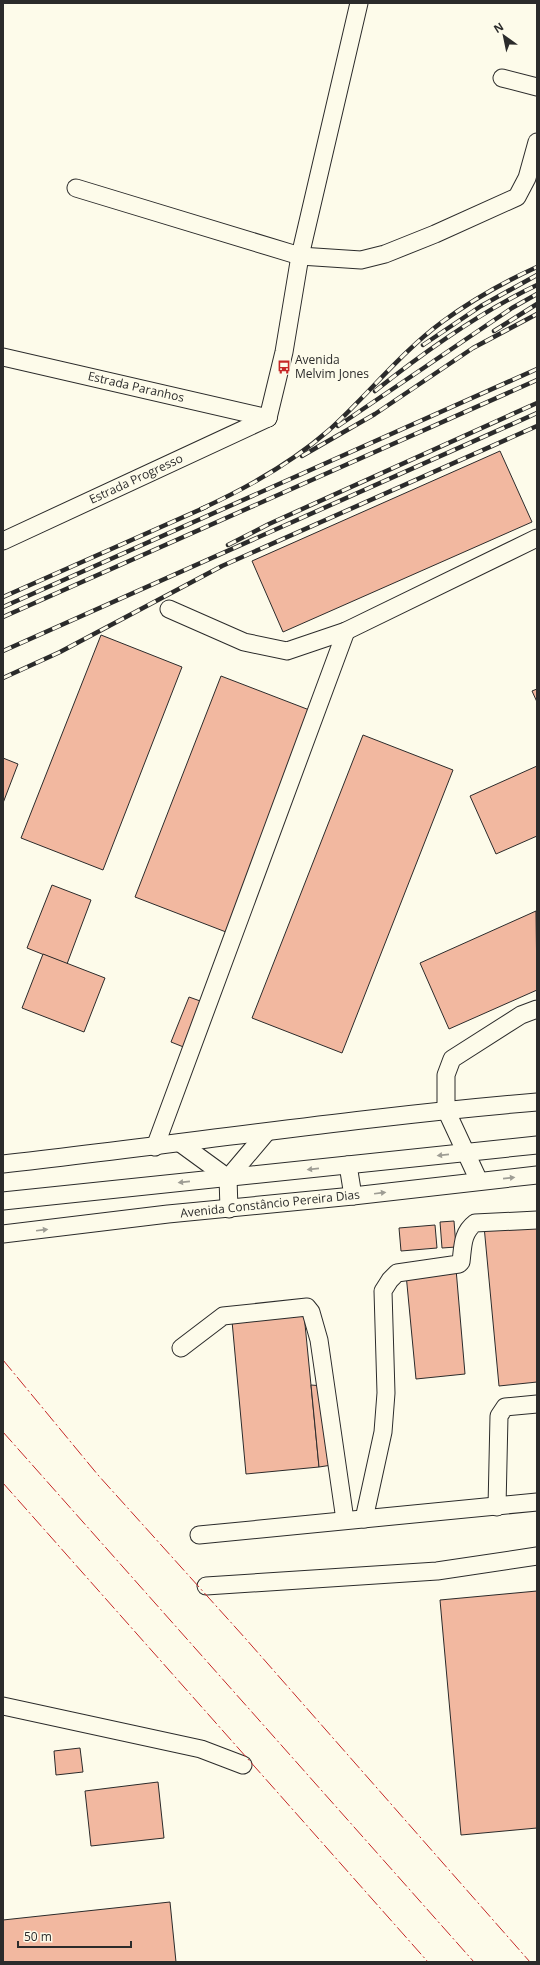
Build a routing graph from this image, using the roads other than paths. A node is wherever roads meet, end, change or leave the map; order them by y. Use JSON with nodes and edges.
{"nodes":[{"id":1,"x":359,"y":3,"type":"edge"},
{"id":2,"x":502,"y":78,"type":"dead end"},
{"id":3,"x":537,"y":87,"type":"edge"},
{"id":4,"x":537,"y":142,"type":"edge"},
{"id":5,"x":76,"y":188,"type":"dead end"},
{"id":6,"x":300,"y":256,"type":"junction"},
{"id":7,"x":3,"y":357,"type":"edge"},
{"id":8,"x":268,"y":418,"type":"junction"},
{"id":9,"x":537,"y":538,"type":"edge"},
{"id":10,"x":3,"y":541,"type":"edge"},
{"id":11,"x":169,"y":610,"type":"dead end"},
{"id":12,"x":346,"y":630,"type":"junction"},
{"id":13,"x":537,"y":1009,"type":"edge"},
{"id":14,"x":537,"y":1102,"type":"edge"},
{"id":15,"x":446,"y":1110,"type":"junction"},
{"id":16,"x":266,"y":1133,"type":"junction"},
{"id":17,"x":180,"y":1143,"type":"junction"},
{"id":18,"x":537,"y":1145,"type":"edge"},
{"id":19,"x":155,"y":1147,"type":"junction"},
{"id":20,"x":466,"y":1152,"type":"junction"},
{"id":21,"x":3,"y":1164,"type":"edge"},
{"id":22,"x":348,"y":1165,"type":"junction"},
{"id":23,"x":537,"y":1175,"type":"edge"},
{"id":24,"x":228,"y":1178,"type":"junction"},
{"id":25,"x":479,"y":1181,"type":"junction"},
{"id":26,"x":353,"y":1196,"type":"junction"},
{"id":27,"x":3,"y":1201,"type":"edge"},
{"id":28,"x":229,"y":1209,"type":"junction"},
{"id":29,"x":537,"y":1220,"type":"edge"},
{"id":30,"x":3,"y":1234,"type":"edge"},
{"id":31,"x":181,"y":1348,"type":"dead end"},
{"id":32,"x":537,"y":1404,"type":"edge"},
{"id":33,"x":537,"y":1502,"type":"edge"},
{"id":34,"x":497,"y":1507,"type":"junction"},
{"id":35,"x":364,"y":1519,"type":"junction"},
{"id":36,"x":345,"y":1520,"type":"junction"},
{"id":37,"x":199,"y":1536,"type":"dead end"},
{"id":38,"x":537,"y":1556,"type":"edge"},
{"id":39,"x":206,"y":1586,"type":"dead end"},
{"id":40,"x":3,"y":1706,"type":"edge"},
{"id":41,"x":243,"y":1766,"type":"dead end"}],
"edges":[{"from":1,"to":6,"type":"street"},
{"from":2,"to":3,"type":"street"},
{"from":4,"to":6,"type":"street"},
{"from":5,"to":6,"type":"street"},
{"from":6,"to":8,"type":"street"},
{"from":7,"to":8,"type":"street","name":"Estrada Paranhos"},
{"from":8,"to":10,"type":"street","name":"Estrada Progresso"},
{"from":9,"to":12,"type":"street"},
{"from":11,"to":12,"type":"street"},
{"from":12,"to":19,"type":"street"},
{"from":13,"to":15,"type":"street"},
{"from":14,"to":15,"type":"street"},
{"from":15,"to":16,"type":"street"},
{"from":15,"to":20,"type":"street"},
{"from":16,"to":17,"type":"street"},
{"from":16,"to":24,"type":"street"},
{"from":17,"to":19,"type":"street"},
{"from":17,"to":24,"type":"street"},
{"from":18,"to":20,"type":"street"},
{"from":19,"to":21,"type":"street"},
{"from":20,"to":22,"type":"street","one_way":true},
{"from":20,"to":25,"type":"street"},
{"from":22,"to":24,"type":"street","one_way":true},
{"from":22,"to":26,"type":"street"},
{"from":25,"to":23,"type":"street","name":"Avenida Constâncio Pereira Dias","one_way":true},
{"from":24,"to":27,"type":"street","one_way":true},
{"from":24,"to":28,"type":"street"},
{"from":26,"to":25,"type":"street","name":"Avenida Constâncio Pereira Dias","one_way":true},
{"from":26,"to":28,"type":"street","name":"Avenida Constâncio Pereira Dias"},
{"from":30,"to":28,"type":"street","name":"Avenida Constâncio Pereira Dias","one_way":true},
{"from":29,"to":35,"type":"street"},
{"from":31,"to":36,"type":"street"},
{"from":32,"to":34,"type":"street"},
{"from":33,"to":34,"type":"street"},
{"from":34,"to":35,"type":"street"},
{"from":35,"to":36,"type":"street"},
{"from":36,"to":37,"type":"street"},
{"from":38,"to":39,"type":"street"},
{"from":40,"to":41,"type":"street"}]}
